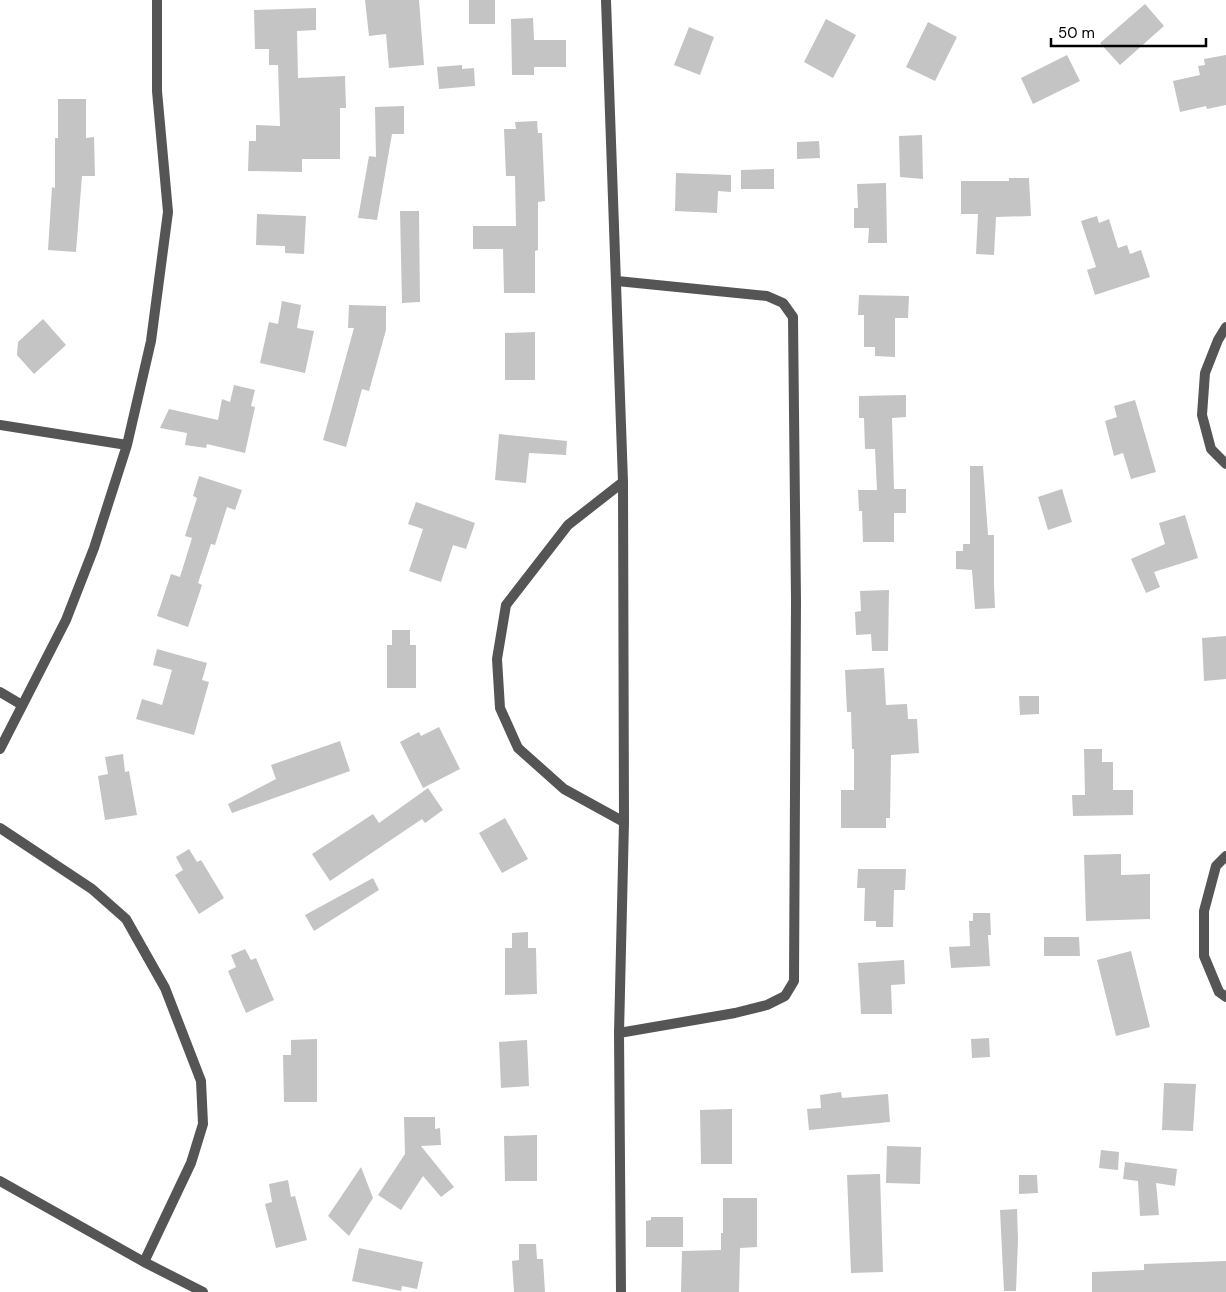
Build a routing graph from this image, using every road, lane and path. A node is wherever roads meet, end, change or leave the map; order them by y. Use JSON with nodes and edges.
{"nodes":[{"id":1,"x":157,"y":0,"type":"edge"},
{"id":2,"x":606,"y":0,"type":"edge"},
{"id":3,"x":617,"y":281,"type":"junction"},
{"id":4,"x":1226,"y":327,"type":"edge"},
{"id":5,"x":0,"y":425,"type":"edge"},
{"id":6,"x":127,"y":445,"type":"junction"},
{"id":7,"x":1226,"y":464,"type":"edge"},
{"id":8,"x":623,"y":482,"type":"junction"},
{"id":9,"x":0,"y":692,"type":"edge"},
{"id":10,"x":22,"y":705,"type":"junction"},
{"id":11,"x":0,"y":749,"type":"edge"},
{"id":12,"x":624,"y":822,"type":"junction"},
{"id":13,"x":0,"y":828,"type":"edge"},
{"id":14,"x":1226,"y":856,"type":"edge"},
{"id":15,"x":1226,"y":997,"type":"edge"},
{"id":16,"x":619,"y":1033,"type":"junction"},
{"id":17,"x":0,"y":1181,"type":"edge"},
{"id":18,"x":144,"y":1262,"type":"junction"},
{"id":19,"x":203,"y":1292,"type":"edge"},
{"id":20,"x":621,"y":1292,"type":"edge"}],
"edges":[{"from":1,"to":6,"type":"street"},
{"from":2,"to":3,"type":"street"},
{"from":3,"to":8,"type":"street"},
{"from":3,"to":16,"type":"street"},
{"from":4,"to":7,"type":"street"},
{"from":5,"to":6,"type":"street"},
{"from":6,"to":10,"type":"street"},
{"from":8,"to":12,"type":"street"},
{"from":8,"to":12,"type":"street"},
{"from":9,"to":10,"type":"street"},
{"from":10,"to":11,"type":"street"},
{"from":12,"to":16,"type":"street"},
{"from":13,"to":18,"type":"street"},
{"from":14,"to":15,"type":"street"},
{"from":16,"to":20,"type":"street"},
{"from":17,"to":18,"type":"street"},
{"from":18,"to":19,"type":"street"}]}
